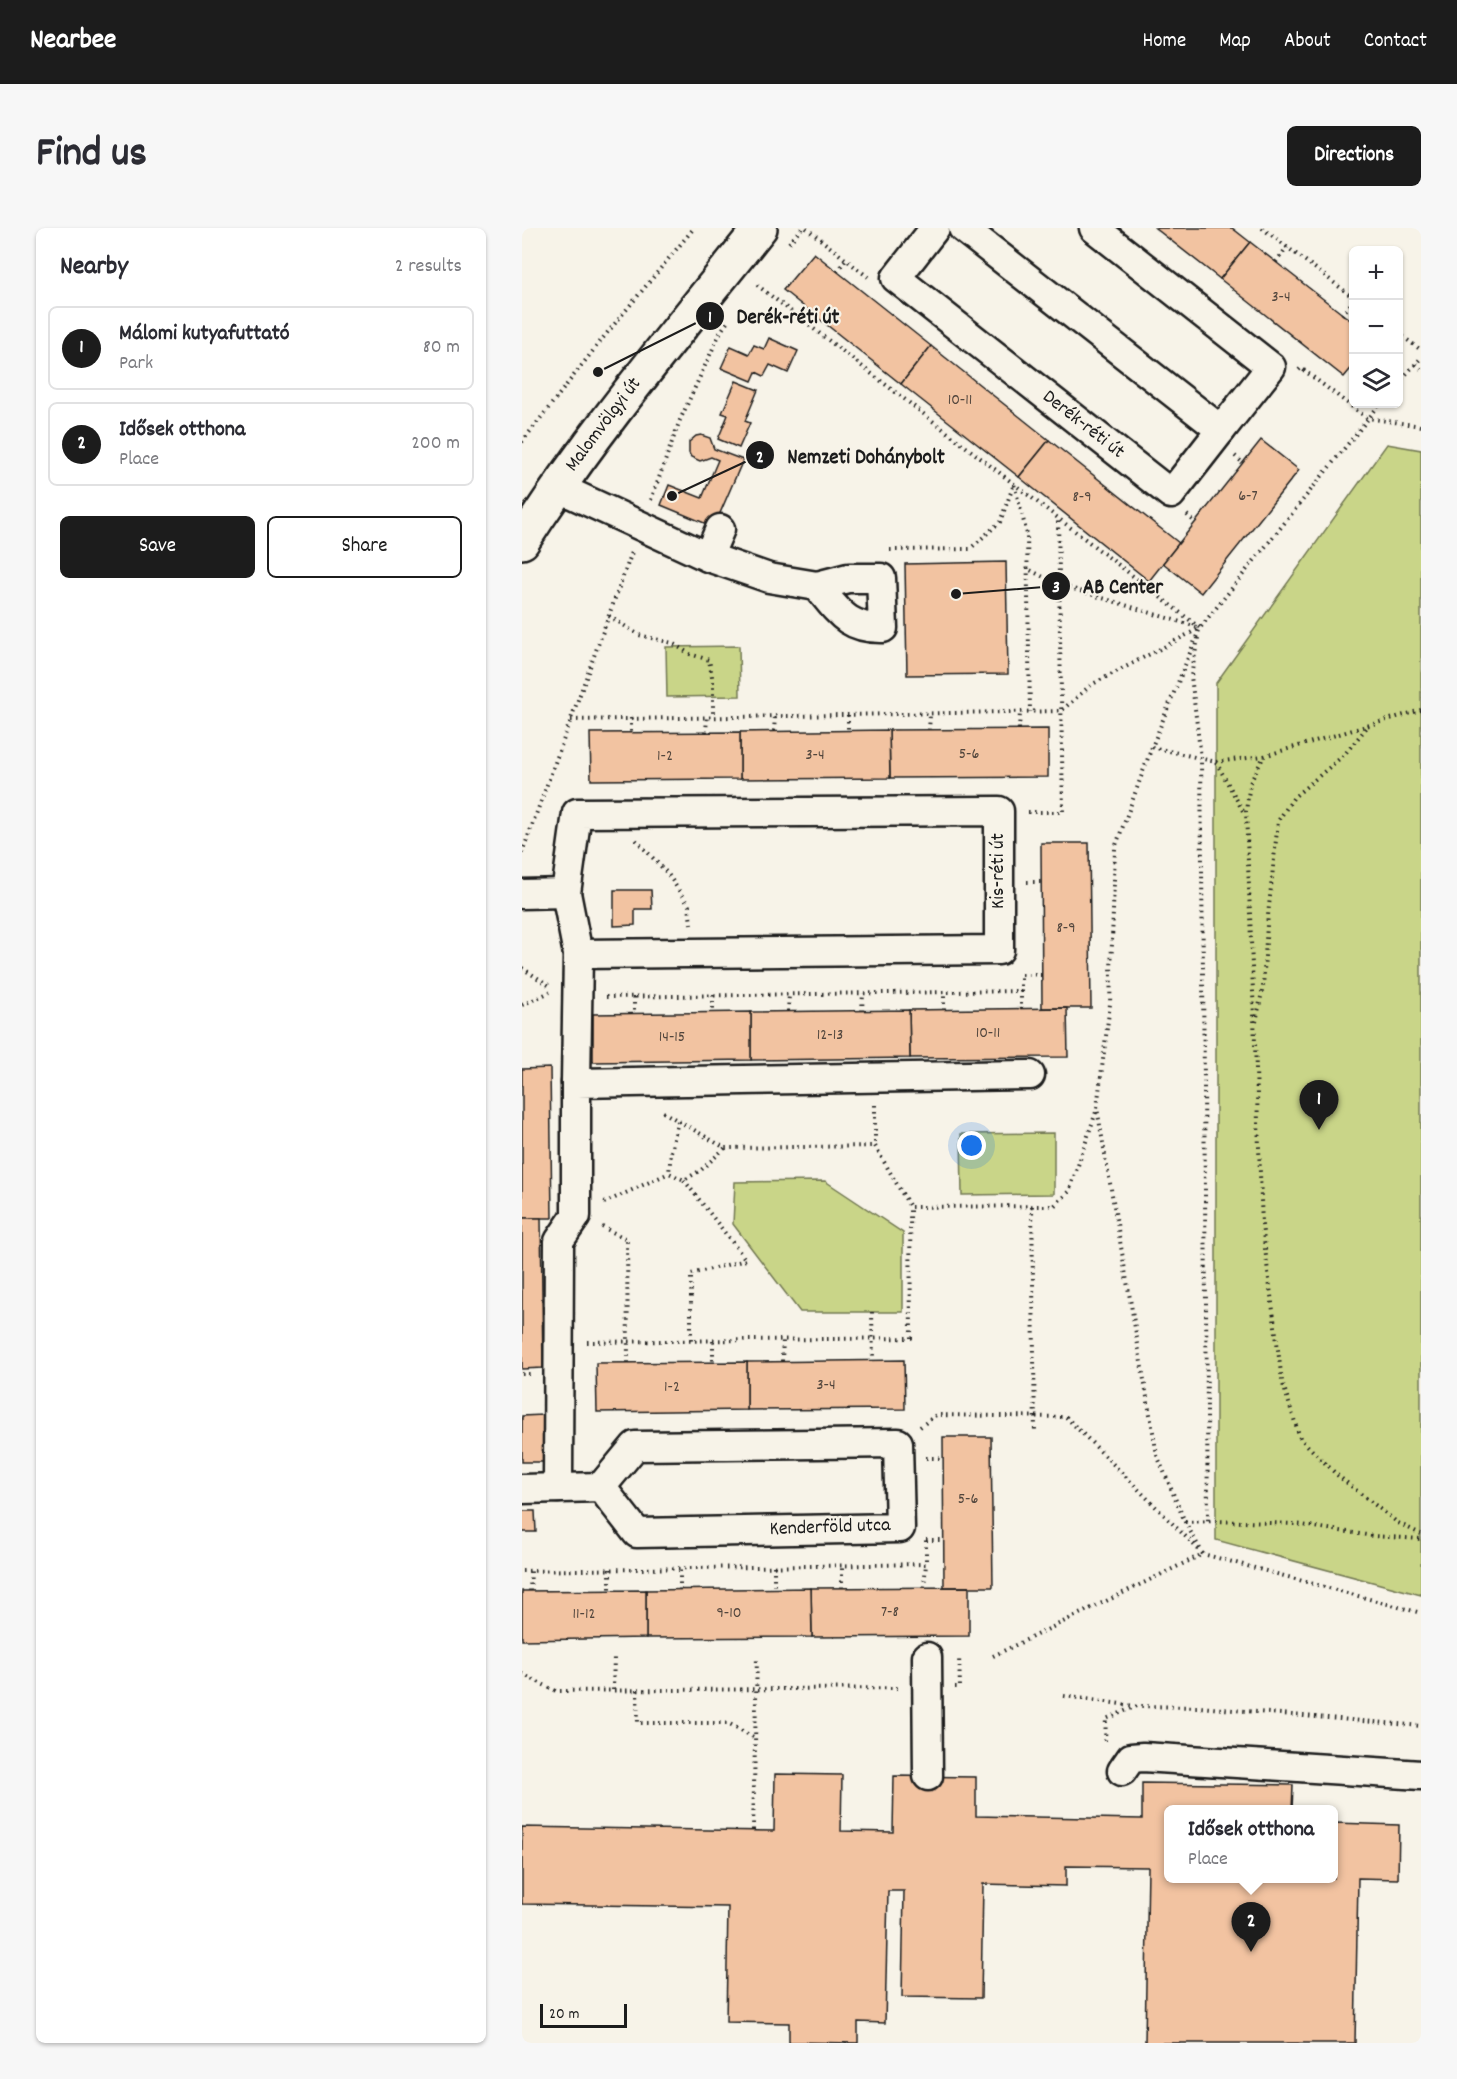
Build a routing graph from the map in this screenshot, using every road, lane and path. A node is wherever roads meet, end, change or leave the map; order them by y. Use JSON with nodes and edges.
{"nodes":[{"id":1,"x":694,"y":228,"type":"edge"},
{"id":2,"x":760,"y":228,"type":"edge"},
{"id":3,"x":935,"y":228,"type":"edge"},
{"id":4,"x":963,"y":228,"type":"edge"},
{"id":5,"x":1094,"y":228,"type":"edge"},
{"id":6,"x":1262,"y":228,"type":"edge"},
{"id":7,"x":1287,"y":247,"type":"junction"},
{"id":8,"x":846,"y":260,"type":"dead end"},
{"id":9,"x":1276,"y":262,"type":"dead end"},
{"id":10,"x":837,"y":271,"type":"dead end"},
{"id":11,"x":757,"y":285,"type":"dead end"},
{"id":12,"x":1349,"y":296,"type":"edge"},
{"id":13,"x":1352,"y":300,"type":"edge"},
{"id":14,"x":1342,"y":315,"type":"dead end"},
{"id":15,"x":1403,"y":337,"type":"edge"},
{"id":16,"x":1421,"y":350,"type":"edge"},
{"id":17,"x":1421,"y":358,"type":"edge"},
{"id":18,"x":1418,"y":364,"type":"edge"},
{"id":19,"x":1421,"y":369,"type":"edge"},
{"id":20,"x":1294,"y":377,"type":"dead end"},
{"id":21,"x":1403,"y":378,"type":"edge"},
{"id":22,"x":1376,"y":408,"type":"edge"},
{"id":23,"x":1367,"y":418,"type":"junction"},
{"id":24,"x":1421,"y":426,"type":"edge"},
{"id":25,"x":1221,"y":430,"type":"junction"},
{"id":26,"x":522,"y":442,"type":"edge"},
{"id":27,"x":1014,"y":484,"type":"junction"},
{"id":28,"x":557,"y":487,"type":"junction"},
{"id":29,"x":1058,"y":518,"type":"junction"},
{"id":30,"x":720,"y":529,"type":"dead end"},
{"id":31,"x":522,"y":542,"type":"edge"},
{"id":32,"x":904,"y":550,"type":"dead end"},
{"id":33,"x":708,"y":557,"type":"junction"},
{"id":34,"x":1028,"y":569,"type":"junction"},
{"id":35,"x":1058,"y":584,"type":"junction"},
{"id":36,"x":817,"y":586,"type":"dead end"},
{"id":37,"x":609,"y":616,"type":"dead end"},
{"id":38,"x":1200,"y":628,"type":"junction"},
{"id":39,"x":1421,"y":710,"type":"edge"},
{"id":40,"x":1060,"y":711,"type":"junction"},
{"id":41,"x":1020,"y":712,"type":"junction"},
{"id":42,"x":1030,"y":712,"type":"junction"},
{"id":43,"x":930,"y":714,"type":"junction"},
{"id":44,"x":848,"y":715,"type":"junction"},
{"id":45,"x":775,"y":716,"type":"junction"},
{"id":46,"x":707,"y":717,"type":"junction"},
{"id":47,"x":713,"y":717,"type":"junction"},
{"id":48,"x":631,"y":718,"type":"junction"},
{"id":49,"x":571,"y":720,"type":"dead end"},
{"id":50,"x":1369,"y":725,"type":"junction"},
{"id":51,"x":1019,"y":729,"type":"dead end"},
{"id":52,"x":929,"y":730,"type":"dead end"},
{"id":53,"x":774,"y":731,"type":"dead end"},
{"id":54,"x":848,"y":731,"type":"dead end"},
{"id":55,"x":706,"y":732,"type":"dead end"},
{"id":56,"x":631,"y":733,"type":"dead end"},
{"id":57,"x":1152,"y":747,"type":"junction"},
{"id":58,"x":1264,"y":756,"type":"junction"},
{"id":59,"x":1201,"y":758,"type":"junction"},
{"id":60,"x":1216,"y":762,"type":"junction"},
{"id":61,"x":999,"y":811,"type":"junction"},
{"id":62,"x":621,"y":813,"type":"junction"},
{"id":63,"x":1246,"y":816,"type":"junction"},
{"id":64,"x":1024,"y":882,"type":"dead end"},
{"id":65,"x":1041,"y":882,"type":"dead end"},
{"id":66,"x":522,"y":894,"type":"edge"},
{"id":67,"x":566,"y":894,"type":"junction"},
{"id":68,"x":578,"y":954,"type":"junction"},
{"id":69,"x":691,"y":954,"type":"junction"},
{"id":70,"x":522,"y":968,"type":"edge"},
{"id":71,"x":1042,"y":975,"type":"dead end"},
{"id":72,"x":1021,"y":991,"type":"junction"},
{"id":73,"x":944,"y":992,"type":"junction"},
{"id":74,"x":863,"y":993,"type":"junction"},
{"id":75,"x":789,"y":994,"type":"junction"},
{"id":76,"x":713,"y":995,"type":"junction"},
{"id":77,"x":577,"y":997,"type":"junction"},
{"id":78,"x":634,"y":997,"type":"junction"},
{"id":79,"x":522,"y":1005,"type":"edge"},
{"id":80,"x":1021,"y":1009,"type":"dead end"},
{"id":81,"x":944,"y":1010,"type":"dead end"},
{"id":82,"x":788,"y":1011,"type":"dead end"},
{"id":83,"x":862,"y":1011,"type":"dead end"},
{"id":84,"x":713,"y":1012,"type":"dead end"},
{"id":85,"x":634,"y":1013,"type":"dead end"},
{"id":86,"x":1255,"y":1028,"type":"junction"},
{"id":87,"x":1030,"y":1075,"type":"dead end"},
{"id":88,"x":874,"y":1078,"type":"junction"},
{"id":89,"x":576,"y":1083,"type":"junction"},
{"id":90,"x":1097,"y":1108,"type":"junction"},
{"id":91,"x":660,"y":1110,"type":"dead end"},
{"id":92,"x":678,"y":1121,"type":"junction"},
{"id":93,"x":875,"y":1146,"type":"junction"},
{"id":94,"x":725,"y":1148,"type":"junction"},
{"id":95,"x":669,"y":1173,"type":"junction"},
{"id":96,"x":684,"y":1180,"type":"junction"},
{"id":97,"x":1032,"y":1206,"type":"junction"},
{"id":98,"x":910,"y":1207,"type":"junction"},
{"id":99,"x":576,"y":1216,"type":"junction"},
{"id":100,"x":872,"y":1312,"type":"dead end"},
{"id":101,"x":872,"y":1338,"type":"junction"},
{"id":102,"x":783,"y":1340,"type":"junction"},
{"id":103,"x":691,"y":1341,"type":"junction"},
{"id":104,"x":713,"y":1341,"type":"junction"},
{"id":105,"x":600,"y":1342,"type":"dead end"},
{"id":106,"x":628,"y":1342,"type":"junction"},
{"id":107,"x":873,"y":1360,"type":"dead end"},
{"id":108,"x":782,"y":1361,"type":"dead end"},
{"id":109,"x":713,"y":1362,"type":"dead end"},
{"id":110,"x":628,"y":1363,"type":"dead end"},
{"id":111,"x":1035,"y":1416,"type":"junction"},
{"id":112,"x":1035,"y":1434,"type":"dead end"},
{"id":113,"x":898,"y":1443,"type":"junction"},
{"id":114,"x":925,"y":1458,"type":"dead end"},
{"id":115,"x":943,"y":1458,"type":"dead end"},
{"id":116,"x":600,"y":1487,"type":"junction"},
{"id":117,"x":558,"y":1488,"type":"junction"},
{"id":118,"x":522,"y":1489,"type":"edge"},
{"id":119,"x":1208,"y":1521,"type":"junction"},
{"id":120,"x":1185,"y":1522,"type":"junction"},
{"id":121,"x":1421,"y":1534,"type":"edge"},
{"id":122,"x":1421,"y":1539,"type":"edge"},
{"id":123,"x":926,"y":1540,"type":"dead end"},
{"id":124,"x":944,"y":1540,"type":"dead end"},
{"id":125,"x":1203,"y":1554,"type":"junction"},
{"id":126,"x":926,"y":1564,"type":"dead end"},
{"id":127,"x":842,"y":1565,"type":"dead end"},
{"id":128,"x":774,"y":1566,"type":"dead end"},
{"id":129,"x":681,"y":1568,"type":"dead end"},
{"id":130,"x":610,"y":1569,"type":"dead end"},
{"id":131,"x":531,"y":1571,"type":"dead end"},
{"id":132,"x":924,"y":1587,"type":"dead end"},
{"id":133,"x":842,"y":1588,"type":"dead end"},
{"id":134,"x":774,"y":1589,"type":"dead end"},
{"id":135,"x":610,"y":1590,"type":"dead end"},
{"id":136,"x":680,"y":1590,"type":"dead end"},
{"id":137,"x":530,"y":1591,"type":"dead end"},
{"id":138,"x":1421,"y":1613,"type":"edge"},
{"id":139,"x":959,"y":1656,"type":"dead end"},
{"id":140,"x":993,"y":1656,"type":"dead end"},
{"id":141,"x":614,"y":1657,"type":"dead end"},
{"id":142,"x":757,"y":1657,"type":"dead end"},
{"id":143,"x":927,"y":1657,"type":"dead end"},
{"id":144,"x":522,"y":1674,"type":"edge"},
{"id":145,"x":927,"y":1688,"type":"junction"},
{"id":146,"x":756,"y":1689,"type":"junction"},
{"id":147,"x":613,"y":1690,"type":"junction"},
{"id":148,"x":638,"y":1690,"type":"junction"},
{"id":149,"x":1064,"y":1696,"type":"dead end"},
{"id":150,"x":1137,"y":1706,"type":"junction"},
{"id":151,"x":1421,"y":1726,"type":"edge"},
{"id":152,"x":755,"y":1738,"type":"junction"},
{"id":153,"x":1104,"y":1741,"type":"dead end"},
{"id":154,"x":1122,"y":1772,"type":"dead end"},
{"id":155,"x":1421,"y":1775,"type":"edge"},
{"id":156,"x":928,"y":1776,"type":"dead end"},
{"id":157,"x":753,"y":1830,"type":"dead end"}],
"edges":[{"from":1,"to":26,"type":"path"},
{"from":2,"to":28,"type":"main road","name":"Malomvölgyi út"},
{"from":3,"to":25,"type":"street","name":"Derék-réti út"},
{"from":4,"to":25,"type":"street"},
{"from":5,"to":25,"type":"street","name":"Derék-réti út"},
{"from":6,"to":7,"type":"path"},
{"from":7,"to":9,"type":"path"},
{"from":7,"to":12,"type":"path"},
{"from":8,"to":10,"type":"path"},
{"from":11,"to":27,"type":"path"},
{"from":13,"to":14,"type":"path"},
{"from":15,"to":16,"type":"path"},
{"from":17,"to":18,"type":"path"},
{"from":18,"to":19,"type":"path"},
{"from":18,"to":21,"type":"path"},
{"from":20,"to":23,"type":"path"},
{"from":22,"to":23,"type":"path"},
{"from":23,"to":24,"type":"path"},
{"from":23,"to":38,"type":"path"},
{"from":27,"to":29,"type":"path"},
{"from":27,"to":32,"type":"path"},
{"from":27,"to":34,"type":"path"},
{"from":28,"to":31,"type":"main road","name":"Malomvölgyi út"},
{"from":28,"to":33,"type":"street"},
{"from":29,"to":35,"type":"path"},
{"from":29,"to":38,"type":"path"},
{"from":30,"to":33,"type":"street"},
{"from":33,"to":36,"type":"street"},
{"from":34,"to":35,"type":"path"},
{"from":34,"to":42,"type":"path"},
{"from":35,"to":38,"type":"path"},
{"from":35,"to":40,"type":"path"},
{"from":37,"to":47,"type":"path"},
{"from":38,"to":40,"type":"path"},
{"from":38,"to":57,"type":"path"},
{"from":38,"to":59,"type":"path"},
{"from":39,"to":50,"type":"path"},
{"from":40,"to":42,"type":"path"},
{"from":40,"to":61,"type":"path"},
{"from":41,"to":42,"type":"path"},
{"from":41,"to":43,"type":"path"},
{"from":41,"to":51,"type":"path"},
{"from":43,"to":44,"type":"path"},
{"from":43,"to":52,"type":"path"},
{"from":44,"to":45,"type":"path"},
{"from":44,"to":54,"type":"path"},
{"from":45,"to":47,"type":"path"},
{"from":45,"to":53,"type":"path"},
{"from":46,"to":47,"type":"path"},
{"from":46,"to":48,"type":"path"},
{"from":46,"to":55,"type":"path"},
{"from":48,"to":49,"type":"path"},
{"from":48,"to":56,"type":"path"},
{"from":50,"to":58,"type":"path"},
{"from":50,"to":86,"type":"path"},
{"from":57,"to":59,"type":"path"},
{"from":57,"to":90,"type":"path"},
{"from":58,"to":60,"type":"path"},
{"from":58,"to":63,"type":"path"},
{"from":59,"to":60,"type":"path"},
{"from":59,"to":119,"type":"path"},
{"from":60,"to":63,"type":"path"},
{"from":61,"to":62,"type":"street","name":"Kis-réti út"},
{"from":61,"to":69,"type":"street","name":"Kis-réti út"},
{"from":62,"to":67,"type":"street","name":"Kis-réti út"},
{"from":62,"to":69,"type":"path"},
{"from":63,"to":86,"type":"path"},
{"from":64,"to":65,"type":"path"},
{"from":66,"to":67,"type":"street"},
{"from":67,"to":68,"type":"street","name":"Kis-réti út"},
{"from":68,"to":69,"type":"street","name":"Kis-réti út"},
{"from":68,"to":77,"type":"street"},
{"from":70,"to":79,"type":"path"},
{"from":71,"to":72,"type":"path"},
{"from":72,"to":73,"type":"path"},
{"from":72,"to":80,"type":"path"},
{"from":73,"to":74,"type":"path"},
{"from":73,"to":81,"type":"path"},
{"from":74,"to":75,"type":"path"},
{"from":74,"to":83,"type":"path"},
{"from":75,"to":76,"type":"path"},
{"from":75,"to":82,"type":"path"},
{"from":76,"to":78,"type":"path"},
{"from":76,"to":84,"type":"path"},
{"from":77,"to":78,"type":"path"},
{"from":77,"to":89,"type":"street"},
{"from":78,"to":85,"type":"path"},
{"from":86,"to":121,"type":"path"},
{"from":87,"to":88,"type":"street"},
{"from":88,"to":89,"type":"street"},
{"from":88,"to":93,"type":"path"},
{"from":89,"to":99,"type":"street"},
{"from":90,"to":97,"type":"path"},
{"from":90,"to":120,"type":"path"},
{"from":91,"to":92,"type":"path"},
{"from":92,"to":94,"type":"path"},
{"from":92,"to":95,"type":"path"},
{"from":93,"to":94,"type":"path"},
{"from":93,"to":98,"type":"path"},
{"from":94,"to":96,"type":"path"},
{"from":95,"to":96,"type":"path"},
{"from":95,"to":99,"type":"path"},
{"from":96,"to":103,"type":"path"},
{"from":97,"to":98,"type":"path"},
{"from":97,"to":111,"type":"path"},
{"from":98,"to":101,"type":"path"},
{"from":99,"to":106,"type":"path"},
{"from":99,"to":117,"type":"street"},
{"from":100,"to":101,"type":"path"},
{"from":101,"to":102,"type":"path"},
{"from":101,"to":107,"type":"path"},
{"from":102,"to":104,"type":"path"},
{"from":102,"to":108,"type":"path"},
{"from":103,"to":104,"type":"path"},
{"from":103,"to":106,"type":"path"},
{"from":104,"to":109,"type":"path"},
{"from":105,"to":106,"type":"path"},
{"from":106,"to":110,"type":"path"},
{"from":111,"to":112,"type":"path"},
{"from":111,"to":113,"type":"path"},
{"from":111,"to":125,"type":"path"},
{"from":113,"to":116,"type":"street"},
{"from":113,"to":116,"type":"street","name":"Kenderföld utca"},
{"from":114,"to":115,"type":"path"},
{"from":116,"to":117,"type":"street"},
{"from":117,"to":118,"type":"street"},
{"from":119,"to":120,"type":"path"},
{"from":119,"to":122,"type":"path"},
{"from":120,"to":125,"type":"path"},
{"from":123,"to":124,"type":"path"},
{"from":125,"to":138,"type":"path"},
{"from":125,"to":140,"type":"path"},
{"from":126,"to":132,"type":"path"},
{"from":127,"to":133,"type":"path"},
{"from":128,"to":134,"type":"path"},
{"from":129,"to":136,"type":"path"},
{"from":130,"to":135,"type":"path"},
{"from":131,"to":137,"type":"path"},
{"from":139,"to":145,"type":"path"},
{"from":141,"to":147,"type":"path"},
{"from":142,"to":146,"type":"path"},
{"from":143,"to":145,"type":"street"},
{"from":144,"to":147,"type":"path"},
{"from":145,"to":146,"type":"path"},
{"from":145,"to":156,"type":"street"},
{"from":146,"to":148,"type":"path"},
{"from":146,"to":152,"type":"path"},
{"from":147,"to":148,"type":"path"},
{"from":148,"to":152,"type":"path"},
{"from":149,"to":150,"type":"path"},
{"from":150,"to":151,"type":"path"},
{"from":150,"to":153,"type":"path"},
{"from":152,"to":157,"type":"path"},
{"from":154,"to":155,"type":"street"}]}
